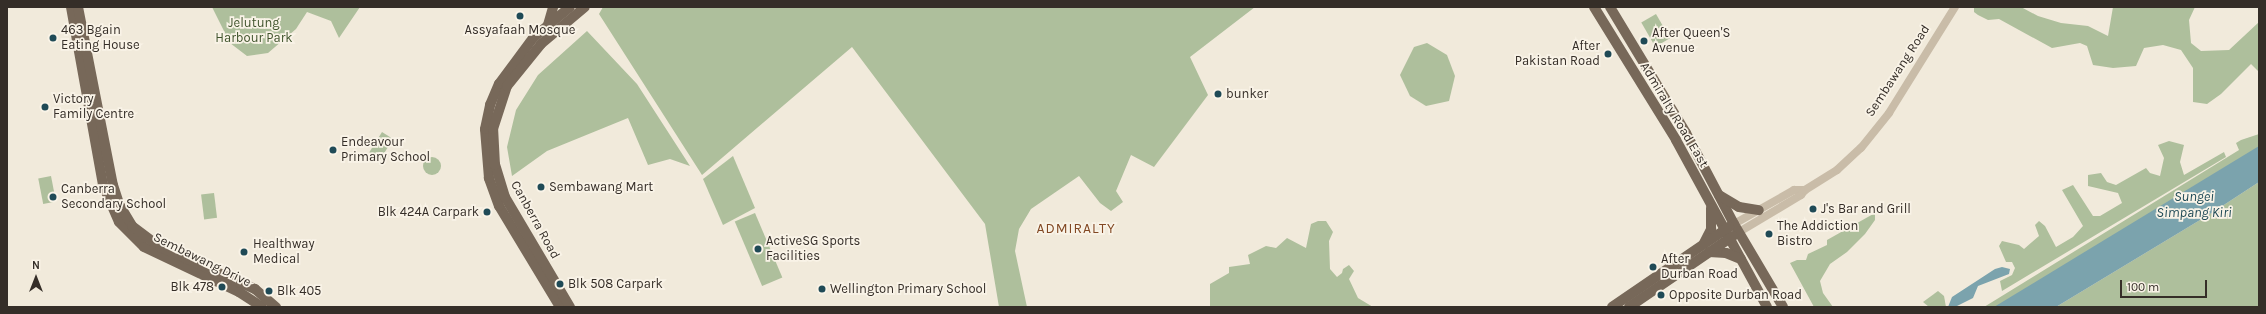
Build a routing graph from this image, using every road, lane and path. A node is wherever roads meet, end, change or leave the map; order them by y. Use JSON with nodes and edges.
{"nodes":[{"id":1,"x":71,"y":7,"type":"edge"},
{"id":2,"x":78,"y":7,"type":"edge"},
{"id":3,"x":553,"y":7,"type":"edge"},
{"id":4,"x":570,"y":7,"type":"edge"},
{"id":5,"x":585,"y":7,"type":"edge"},
{"id":6,"x":1594,"y":7,"type":"edge"},
{"id":7,"x":1610,"y":7,"type":"edge"},
{"id":8,"x":1955,"y":7,"type":"edge"},
{"id":9,"x":548,"y":25,"type":"junction"},
{"id":10,"x":1805,"y":190,"type":"junction"},
{"id":11,"x":1719,"y":195,"type":"junction"},
{"id":12,"x":1710,"y":204,"type":"junction"},
{"id":13,"x":1759,"y":210,"type":"junction"},
{"id":14,"x":1737,"y":228,"type":"junction"},
{"id":15,"x":1726,"y":234,"type":"junction"},
{"id":16,"x":1707,"y":247,"type":"junction"},
{"id":17,"x":1741,"y":259,"type":"junction"},
{"id":18,"x":262,"y":307,"type":"edge"},
{"id":19,"x":276,"y":307,"type":"edge"},
{"id":20,"x":560,"y":307,"type":"edge"},
{"id":21,"x":570,"y":307,"type":"edge"},
{"id":22,"x":1612,"y":307,"type":"edge"},
{"id":23,"x":1629,"y":307,"type":"edge"},
{"id":24,"x":1767,"y":307,"type":"edge"},
{"id":25,"x":1783,"y":307,"type":"edge"}],
"edges":[{"from":1,"to":18,"type":"main road","name":"Sembawang Drive"},
{"from":2,"to":19,"type":"main road","name":"Sembawang Drive"},
{"from":3,"to":9,"type":"main road"},
{"from":4,"to":9,"type":"main road","name":"Canberra Road"},
{"from":5,"to":21,"type":"main road","name":"Canberra Road"},
{"from":6,"to":12,"type":"main road","name":"Admiralty Road East"},
{"from":7,"to":11,"type":"main road","name":"Admiralty Road East"},
{"from":8,"to":10,"type":"street","name":"Sembawang Road"},
{"from":9,"to":20,"type":"main road","name":"Canberra Road"},
{"from":10,"to":13,"type":"street","name":"Sembawang Road"},
{"from":10,"to":14,"type":"street","name":"Sembawang Road"},
{"from":11,"to":13,"type":"main road"},
{"from":11,"to":14,"type":"main road","name":"Admiralty Road East"},
{"from":12,"to":15,"type":"main road","name":"Admiralty Road East"},
{"from":12,"to":16,"type":"main road"},
{"from":13,"to":14,"type":"street","name":"Sembawang Road"},
{"from":14,"to":15,"type":"main road","name":"Sembawang Road"},
{"from":14,"to":25,"type":"main road","name":"Admiralty Road East"},
{"from":15,"to":16,"type":"main road","name":"Sembawang Road"},
{"from":15,"to":17,"type":"main road","name":"Admiralty Road East"},
{"from":16,"to":17,"type":"main road"},
{"from":16,"to":22,"type":"main road","name":"Sembawang Road"},
{"from":16,"to":23,"type":"main road","name":"Sembawang Road"},
{"from":17,"to":24,"type":"main road","name":"Admiralty Road East"}]}
